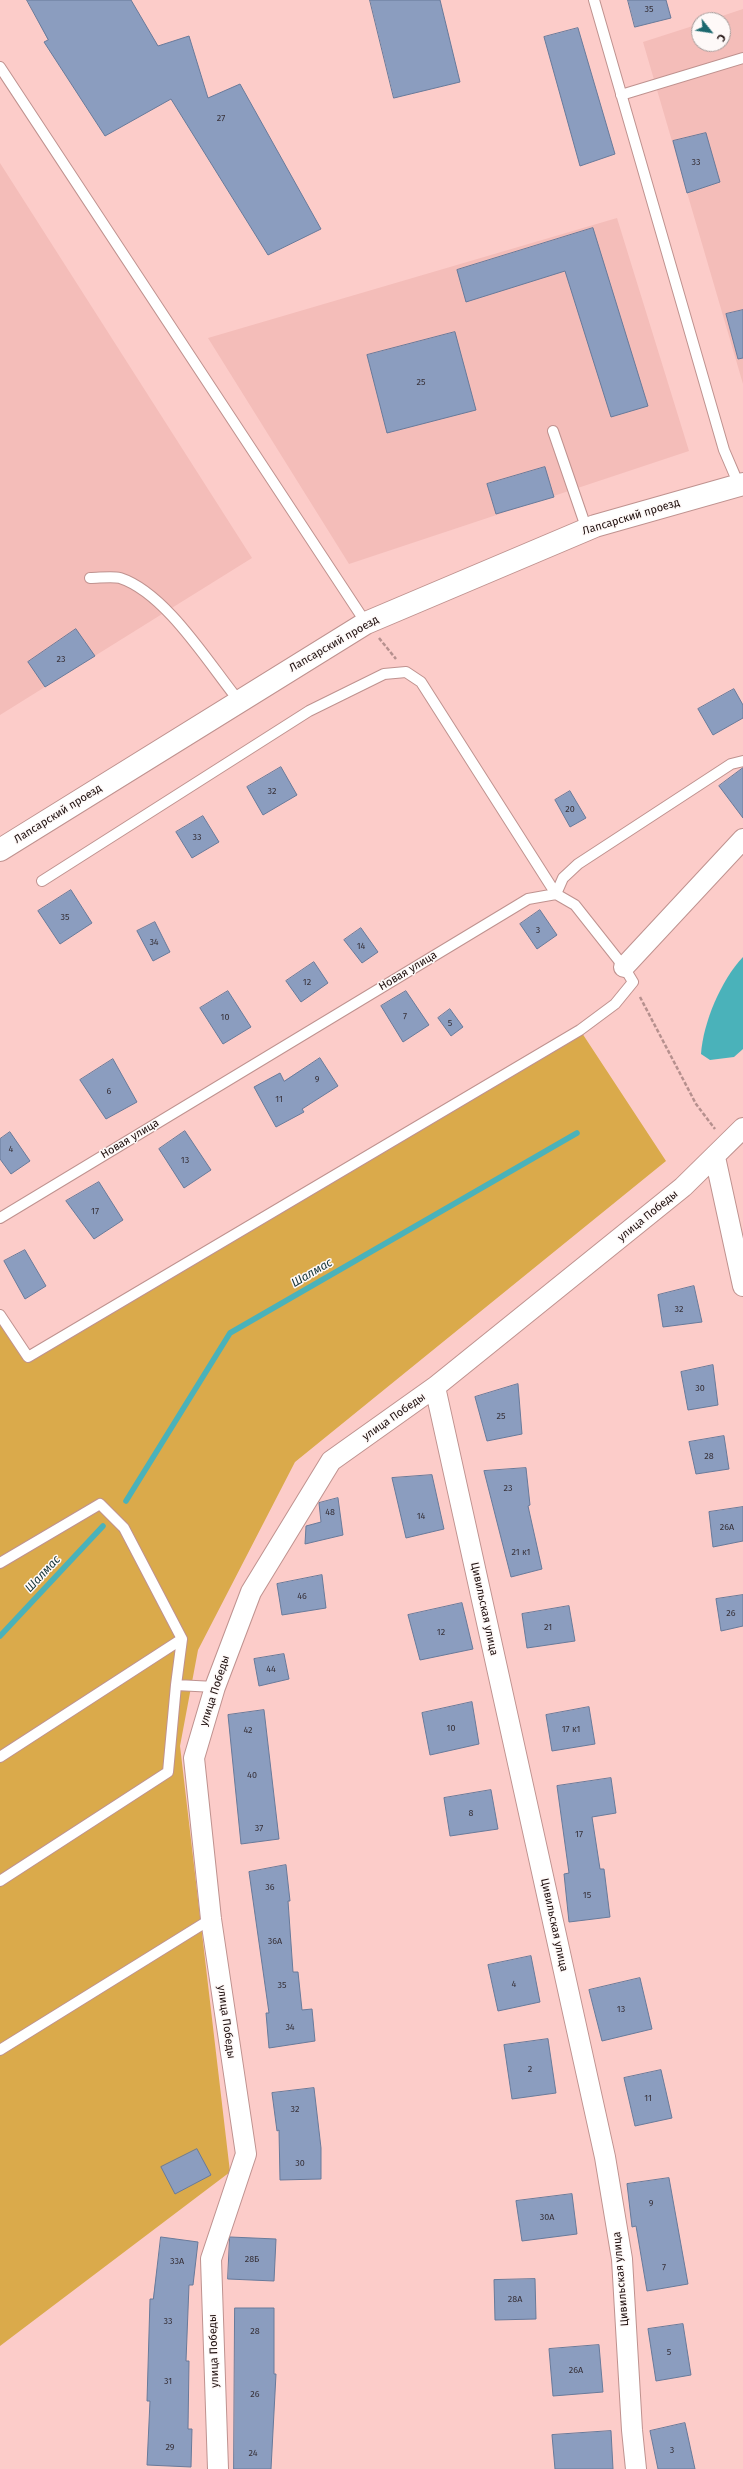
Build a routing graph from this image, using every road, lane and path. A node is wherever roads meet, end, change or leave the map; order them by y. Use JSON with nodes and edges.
{"nodes":[{"id":1,"x":594,"y":0,"type":"edge"},
{"id":2,"x":743,"y":58,"type":"edge"},
{"id":3,"x":0,"y":67,"type":"edge"},
{"id":4,"x":621,"y":95,"type":"junction"},
{"id":5,"x":553,"y":431,"type":"dead end"},
{"id":6,"x":742,"y":488,"type":"edge"},
{"id":7,"x":587,"y":530,"type":"junction"},
{"id":8,"x":90,"y":578,"type":"dead end"},
{"id":9,"x":366,"y":623,"type":"junction"},
{"id":10,"x":406,"y":672,"type":"junction"},
{"id":11,"x":239,"y":701,"type":"junction"},
{"id":12,"x":743,"y":761,"type":"edge"},
{"id":13,"x":743,"y":838,"type":"edge"},
{"id":14,"x":0,"y":850,"type":"edge"},
{"id":15,"x":42,"y":882,"type":"dead end"},
{"id":16,"x":556,"y":894,"type":"junction"},
{"id":17,"x":628,"y":975,"type":"junction"},
{"id":18,"x":743,"y":1128,"type":"edge"},
{"id":19,"x":721,"y":1150,"type":"junction"},
{"id":20,"x":0,"y":1217,"type":"edge"},
{"id":21,"x":743,"y":1286,"type":"edge"},
{"id":22,"x":0,"y":1315,"type":"edge"},
{"id":23,"x":435,"y":1387,"type":"junction"},
{"id":24,"x":0,"y":1563,"type":"edge"},
{"id":25,"x":182,"y":1639,"type":"junction"},
{"id":26,"x":176,"y":1685,"type":"junction"},
{"id":27,"x":215,"y":1687,"type":"junction"},
{"id":28,"x":0,"y":1757,"type":"edge"},
{"id":29,"x":0,"y":1881,"type":"edge"},
{"id":30,"x":211,"y":1919,"type":"junction"},
{"id":31,"x":0,"y":2050,"type":"edge"},
{"id":32,"x":218,"y":2469,"type":"edge"},
{"id":33,"x":636,"y":2469,"type":"edge"}],
"edges":[{"from":1,"to":4,"type":"lane"},
{"from":2,"to":4,"type":"lane"},
{"from":3,"to":9,"type":"lane"},
{"from":4,"to":6,"type":"lane"},
{"from":5,"to":7,"type":"lane"},
{"from":6,"to":7,"type":"street","name":"Лапсарский проезд"},
{"from":7,"to":9,"type":"street","name":"Лапсарский проезд"},
{"from":8,"to":11,"type":"lane"},
{"from":9,"to":10,"type":"path"},
{"from":9,"to":11,"type":"street","name":"Лапсарский проезд"},
{"from":10,"to":15,"type":"lane"},
{"from":10,"to":16,"type":"lane"},
{"from":11,"to":14,"type":"street","name":"Лапсарский проезд"},
{"from":12,"to":16,"type":"lane"},
{"from":13,"to":17,"type":"street"},
{"from":16,"to":17,"type":"lane"},
{"from":16,"to":20,"type":"lane","name":"Новая улица"},
{"from":17,"to":19,"type":"path"},
{"from":17,"to":22,"type":"lane"},
{"from":18,"to":19,"type":"street","name":"улица Победы"},
{"from":19,"to":21,"type":"street"},
{"from":19,"to":23,"type":"street","name":"улица Победы"},
{"from":23,"to":27,"type":"street","name":"улица Победы"},
{"from":23,"to":33,"type":"street","name":"Цивильская улица"},
{"from":24,"to":25,"type":"lane"},
{"from":25,"to":26,"type":"lane"},
{"from":25,"to":28,"type":"lane"},
{"from":26,"to":27,"type":"lane"},
{"from":26,"to":29,"type":"lane"},
{"from":27,"to":30,"type":"street","name":"улица Победы"},
{"from":30,"to":31,"type":"lane"},
{"from":30,"to":32,"type":"street","name":"улица Победы"}]}
